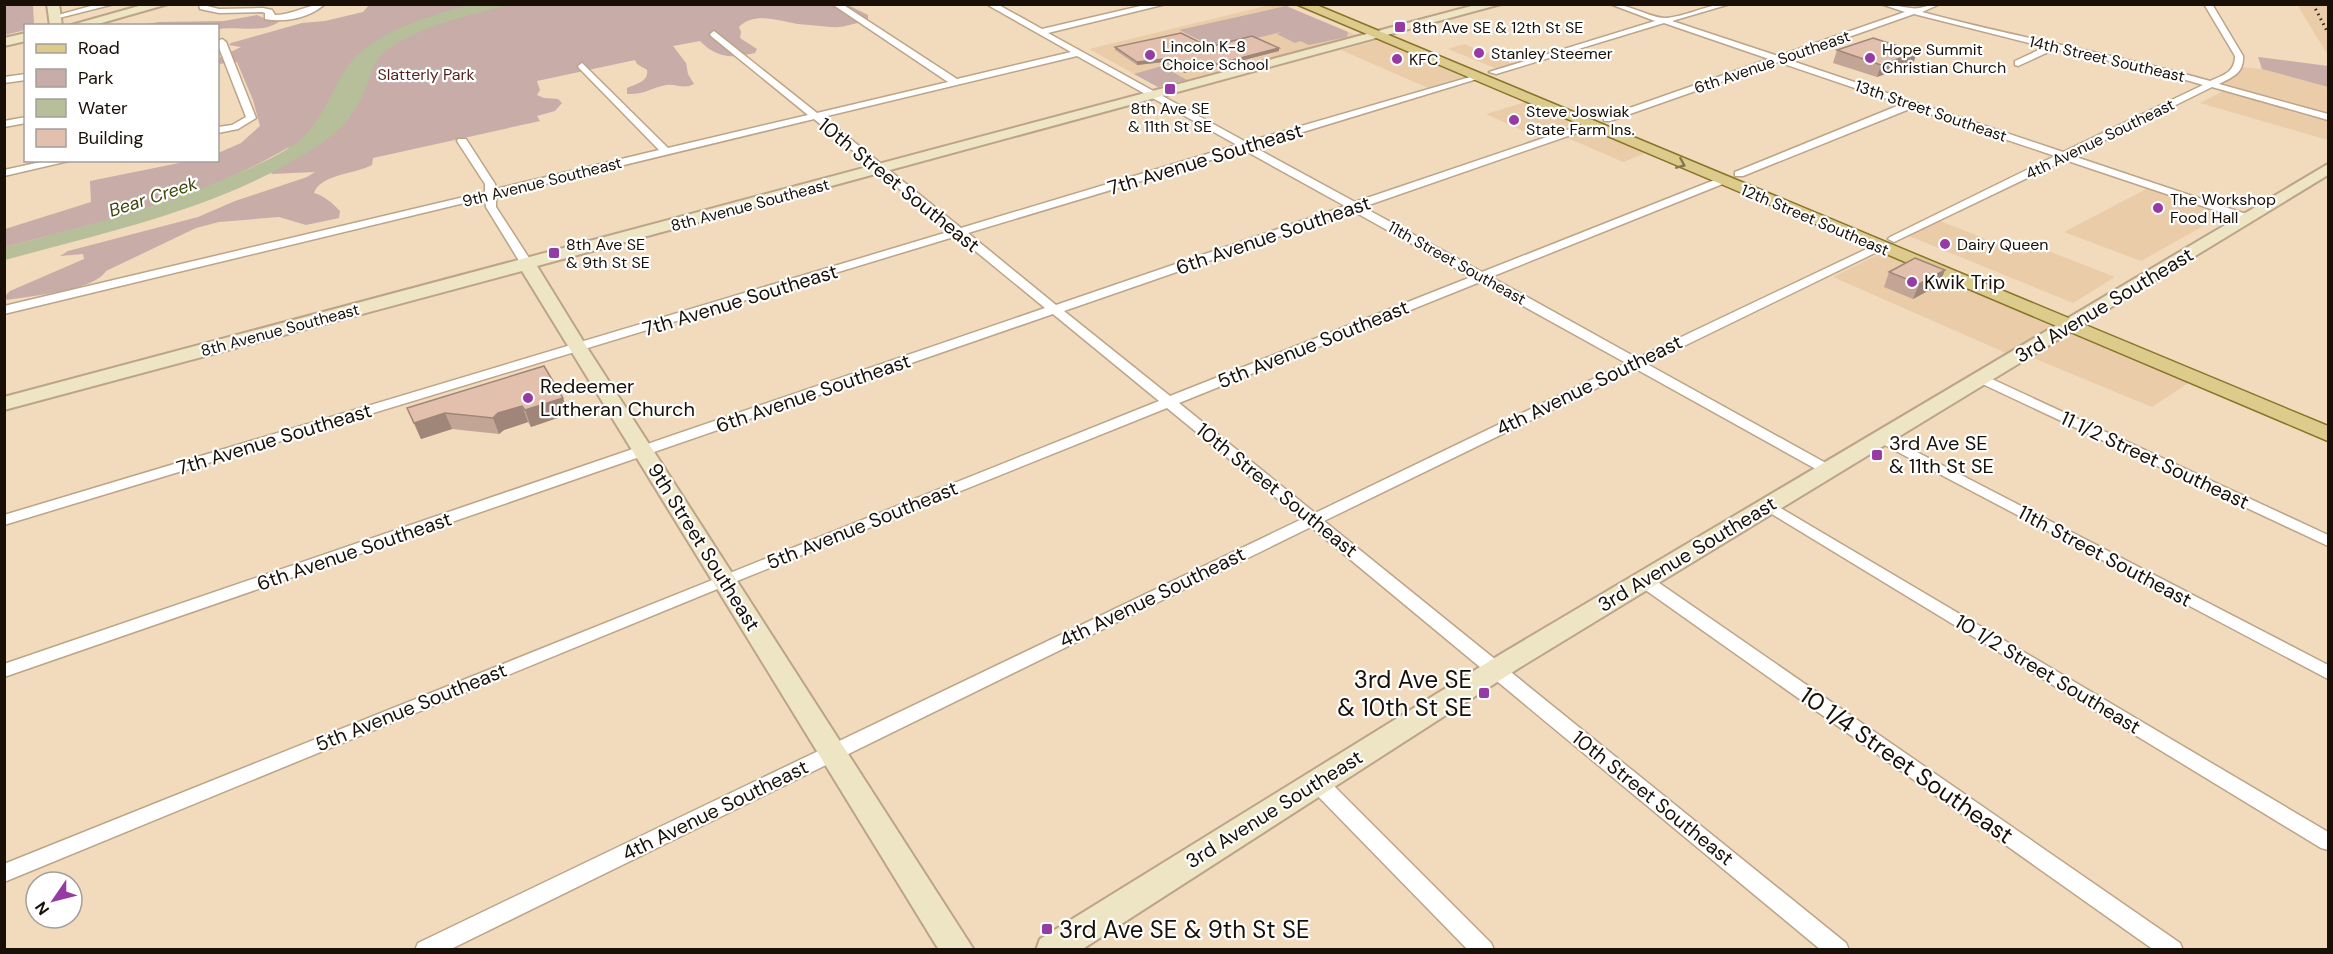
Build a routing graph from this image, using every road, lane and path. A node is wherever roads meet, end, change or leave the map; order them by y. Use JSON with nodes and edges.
{"nodes":[{"id":1,"x":110,"y":4,"type":"edge"},
{"id":2,"x":162,"y":4,"type":"edge"},
{"id":3,"x":203,"y":4,"type":"edge"},
{"id":4,"x":321,"y":4,"type":"edge"},
{"id":5,"x":836,"y":4,"type":"edge"},
{"id":6,"x":990,"y":4,"type":"edge"},
{"id":7,"x":1162,"y":4,"type":"edge"},
{"id":8,"x":1302,"y":4,"type":"edge"},
{"id":9,"x":1325,"y":4,"type":"edge"},
{"id":10,"x":1495,"y":4,"type":"edge"},
{"id":11,"x":1614,"y":4,"type":"edge"},
{"id":12,"x":1726,"y":4,"type":"edge"},
{"id":13,"x":1885,"y":4,"type":"edge"},
{"id":14,"x":1936,"y":4,"type":"edge"},
{"id":15,"x":2208,"y":4,"type":"edge"},
{"id":16,"x":1914,"y":13,"type":"junction"},
{"id":17,"x":55,"y":16,"type":"edge"},
{"id":18,"x":1663,"y":21,"type":"junction"},
{"id":19,"x":82,"y":24,"type":"edge"},
{"id":20,"x":1041,"y":32,"type":"junction"},
{"id":21,"x":714,"y":34,"type":"dead end"},
{"id":22,"x":1385,"y":34,"type":"junction"},
{"id":23,"x":24,"y":37,"type":"edge"},
{"id":24,"x":4,"y":42,"type":"edge"},
{"id":25,"x":220,"y":42,"type":"edge"},
{"id":26,"x":2055,"y":46,"type":"junction"},
{"id":27,"x":1079,"y":53,"type":"junction"},
{"id":28,"x":1778,"y":60,"type":"junction"},
{"id":29,"x":2018,"y":63,"type":"dead end"},
{"id":30,"x":582,"y":66,"type":"dead end"},
{"id":31,"x":1493,"y":72,"type":"junction"},
{"id":32,"x":24,"y":77,"type":"edge"},
{"id":33,"x":1474,"y":77,"type":"junction"},
{"id":34,"x":4,"y":80,"type":"edge"},
{"id":35,"x":956,"y":83,"type":"junction"},
{"id":36,"x":2212,"y":85,"type":"junction"},
{"id":37,"x":1155,"y":96,"type":"junction"},
{"id":38,"x":1523,"y":98,"type":"junction"},
{"id":39,"x":1912,"y":104,"type":"junction"},
{"id":40,"x":814,"y":116,"type":"junction"},
{"id":41,"x":2328,"y":117,"type":"edge"},
{"id":42,"x":1607,"y":119,"type":"junction"},
{"id":43,"x":24,"y":120,"type":"edge"},
{"id":44,"x":4,"y":124,"type":"edge"},
{"id":45,"x":1588,"y":126,"type":"junction"},
{"id":46,"x":219,"y":130,"type":"edge"},
{"id":47,"x":462,"y":141,"type":"dead end"},
{"id":48,"x":1246,"y":147,"type":"junction"},
{"id":49,"x":1675,"y":147,"type":"junction"},
{"id":50,"x":666,"y":152,"type":"junction"},
{"id":51,"x":2064,"y":157,"type":"junction"},
{"id":52,"x":58,"y":162,"type":"edge"},
{"id":53,"x":2328,"y":169,"type":"edge"},
{"id":54,"x":881,"y":170,"type":"junction"},
{"id":55,"x":4,"y":173,"type":"edge"},
{"id":56,"x":1738,"y":174,"type":"junction"},
{"id":57,"x":1721,"y":181,"type":"junction"},
{"id":58,"x":491,"y":195,"type":"junction"},
{"id":59,"x":1356,"y":207,"type":"junction"},
{"id":60,"x":2248,"y":218,"type":"junction"},
{"id":61,"x":960,"y":234,"type":"junction"},
{"id":62,"x":1886,"y":243,"type":"junction"},
{"id":63,"x":527,"y":264,"type":"junction"},
{"id":64,"x":1483,"y":277,"type":"junction"},
{"id":65,"x":4,"y":310,"type":"edge"},
{"id":66,"x":1056,"y":310,"type":"junction"},
{"id":67,"x":2076,"y":322,"type":"junction"},
{"id":68,"x":578,"y":349,"type":"junction"},
{"id":69,"x":1636,"y":362,"type":"junction"},
{"id":70,"x":1981,"y":378,"type":"junction"},
{"id":71,"x":1168,"y":401,"type":"junction"},
{"id":72,"x":4,"y":404,"type":"edge"},
{"id":73,"x":2328,"y":419,"type":"edge"},
{"id":74,"x":2328,"y":434,"type":"edge"},
{"id":75,"x":1882,"y":438,"type":"junction"},
{"id":76,"x":644,"y":451,"type":"junction"},
{"id":77,"x":1828,"y":470,"type":"junction"},
{"id":78,"x":1767,"y":506,"type":"junction"},
{"id":79,"x":1311,"y":519,"type":"junction"},
{"id":80,"x":4,"y":520,"type":"edge"},
{"id":81,"x":2328,"y":541,"type":"edge"},
{"id":82,"x":726,"y":579,"type":"junction"},
{"id":83,"x":1643,"y":580,"type":"junction"},
{"id":84,"x":4,"y":670,"type":"edge"},
{"id":85,"x":1496,"y":670,"type":"junction"},
{"id":86,"x":2328,"y":673,"type":"edge"},
{"id":87,"x":834,"y":754,"type":"junction"},
{"id":88,"x":1316,"y":782,"type":"junction"},
{"id":89,"x":2328,"y":842,"type":"edge"},
{"id":90,"x":4,"y":873,"type":"edge"},
{"id":91,"x":426,"y":950,"type":"edge"},
{"id":92,"x":958,"y":950,"type":"edge"},
{"id":93,"x":1052,"y":950,"type":"edge"},
{"id":94,"x":1483,"y":950,"type":"edge"},
{"id":95,"x":1838,"y":950,"type":"edge"},
{"id":96,"x":2172,"y":950,"type":"edge"}],
"edges":[{"from":1,"to":17,"type":"street"},
{"from":2,"to":19,"type":"street"},
{"from":3,"to":4,"type":"street"},
{"from":5,"to":35,"type":"street"},
{"from":6,"to":20,"type":"street","name":"11th Street Southeast"},
{"from":7,"to":20,"type":"street"},
{"from":8,"to":22,"type":"main road","name":"12th Street Southeast"},
{"from":9,"to":22,"type":"main road","name":"12th Street Southeast"},
{"from":10,"to":22,"type":"street","name":"8th Avenue Southeast"},
{"from":11,"to":18,"type":"street","name":"13th Street Southeast"},
{"from":12,"to":18,"type":"street"},
{"from":13,"to":16,"type":"street","name":"14th Street Southeast"},
{"from":14,"to":16,"type":"street","name":"6th Avenue Southeast"},
{"from":15,"to":36,"type":"street","name":"4th Avenue Southeast"},
{"from":16,"to":26,"type":"street","name":"14th Street Southeast"},
{"from":16,"to":28,"type":"street","name":"6th Avenue Southeast"},
{"from":18,"to":28,"type":"street","name":"13th Street Southeast"},
{"from":18,"to":31,"type":"street"},
{"from":20,"to":27,"type":"street","name":"11th Street Southeast"},
{"from":21,"to":40,"type":"street","name":"10th Street Southeast"},
{"from":22,"to":31,"type":"main road","name":"12th Street Southeast"},
{"from":22,"to":33,"type":"main road","name":"12th Street Southeast"},
{"from":22,"to":37,"type":"street","name":"8th Avenue Southeast"},
{"from":23,"to":24,"type":"street"},
{"from":25,"to":46,"type":"street"},
{"from":26,"to":29,"type":"street"},
{"from":26,"to":36,"type":"street","name":"14th Street Southeast"},
{"from":27,"to":35,"type":"street","name":"9th Avenue Southeast"},
{"from":27,"to":37,"type":"street","name":"11th Street Southeast"},
{"from":28,"to":39,"type":"street","name":"13th Street Southeast"},
{"from":28,"to":42,"type":"street","name":"6th Avenue Southeast"},
{"from":30,"to":50,"type":"street"},
{"from":31,"to":42,"type":"main road","name":"12th Street Southeast"},
{"from":32,"to":34,"type":"street"},
{"from":33,"to":38,"type":"main road","name":"12th Street Southeast"},
{"from":33,"to":48,"type":"street","name":"7th Avenue Southeast"},
{"from":35,"to":40,"type":"street","name":"9th Avenue Southeast"},
{"from":36,"to":41,"type":"street","name":"14th Street Southeast"},
{"from":36,"to":51,"type":"street","name":"4th Avenue Southeast"},
{"from":37,"to":48,"type":"street","name":"11th Street Southeast"},
{"from":37,"to":54,"type":"street","name":"8th Avenue Southeast"},
{"from":38,"to":42,"type":"main road"},
{"from":38,"to":45,"type":"main road","name":"12th Street Southeast"},
{"from":39,"to":51,"type":"street","name":"13th Street Southeast"},
{"from":39,"to":56,"type":"street"},
{"from":40,"to":50,"type":"street","name":"9th Avenue Southeast"},
{"from":40,"to":54,"type":"street","name":"10th Street Southeast"},
{"from":42,"to":49,"type":"main road","name":"12th Street Southeast"},
{"from":43,"to":44,"type":"street"},
{"from":45,"to":49,"type":"main road"},
{"from":45,"to":57,"type":"main road","name":"12th Street Southeast","one_way":true},
{"from":45,"to":59,"type":"street","name":"6th Avenue Southeast"},
{"from":47,"to":58,"type":"street","name":"9th Street Southeast"},
{"from":48,"to":59,"type":"street","name":"11th Street Southeast"},
{"from":48,"to":61,"type":"street","name":"7th Avenue Southeast"},
{"from":49,"to":56,"type":"main road","name":"12th Street Southeast"},
{"from":50,"to":58,"type":"street","name":"9th Avenue Southeast"},
{"from":51,"to":60,"type":"street","name":"13th Street Southeast"},
{"from":51,"to":62,"type":"street","name":"4th Avenue Southeast"},
{"from":52,"to":55,"type":"street"},
{"from":53,"to":60,"type":"street","name":"3rd Avenue Southeast"},
{"from":54,"to":61,"type":"street","name":"10th Street Southeast"},
{"from":54,"to":63,"type":"street","name":"8th Avenue Southeast"},
{"from":56,"to":62,"type":"main road","name":"12th Street Southeast"},
{"from":57,"to":62,"type":"main road","name":"12th Street Southeast"},
{"from":57,"to":64,"type":"street","name":"5th Avenue Southeast"},
{"from":58,"to":63,"type":"street","name":"9th Street Southeast"},
{"from":58,"to":65,"type":"street","name":"9th Avenue Southeast"},
{"from":59,"to":64,"type":"street","name":"11th Street Southeast"},
{"from":59,"to":66,"type":"street","name":"6th Avenue Southeast"},
{"from":60,"to":67,"type":"street","name":"3rd Avenue Southeast"},
{"from":61,"to":66,"type":"street","name":"10th Street Southeast"},
{"from":61,"to":68,"type":"street","name":"7th Avenue Southeast"},
{"from":62,"to":67,"type":"main road","name":"12th Street Southeast"},
{"from":62,"to":69,"type":"street","name":"4th Avenue Southeast"},
{"from":63,"to":68,"type":"street","name":"9th Street Southeast"},
{"from":63,"to":72,"type":"street","name":"8th Avenue Southeast"},
{"from":64,"to":69,"type":"street","name":"11th Street Southeast"},
{"from":64,"to":71,"type":"street","name":"5th Avenue Southeast"},
{"from":66,"to":71,"type":"street","name":"10th Street Southeast"},
{"from":66,"to":76,"type":"street","name":"6th Avenue Southeast"},
{"from":67,"to":70,"type":"street","name":"3rd Avenue Southeast"},
{"from":67,"to":73,"type":"main road","name":"12th Street Southeast"},
{"from":67,"to":74,"type":"main road","name":"12th Street Southeast"},
{"from":68,"to":76,"type":"street","name":"9th Street Southeast"},
{"from":68,"to":80,"type":"street","name":"7th Avenue Southeast"},
{"from":69,"to":77,"type":"street","name":"11th Street Southeast"},
{"from":69,"to":79,"type":"street","name":"4th Avenue Southeast"},
{"from":70,"to":75,"type":"street","name":"3rd Avenue Southeast"},
{"from":70,"to":81,"type":"street","name":"11 1/2 Street Southeast"},
{"from":71,"to":79,"type":"street","name":"10th Street Southeast"},
{"from":71,"to":82,"type":"street","name":"5th Avenue Southeast"},
{"from":75,"to":77,"type":"street","name":"3rd Avenue Southeast"},
{"from":75,"to":86,"type":"street","name":"11th Street Southeast"},
{"from":76,"to":82,"type":"street","name":"9th Street Southeast"},
{"from":76,"to":84,"type":"street","name":"6th Avenue Southeast"},
{"from":77,"to":78,"type":"street","name":"3rd Avenue Southeast"},
{"from":78,"to":83,"type":"street","name":"3rd Avenue Southeast"},
{"from":78,"to":89,"type":"street","name":"10 1/2 Street Southeast"},
{"from":79,"to":85,"type":"street","name":"10th Street Southeast"},
{"from":79,"to":87,"type":"street","name":"4th Avenue Southeast"},
{"from":82,"to":87,"type":"street","name":"9th Street Southeast"},
{"from":82,"to":90,"type":"street","name":"5th Avenue Southeast"},
{"from":83,"to":85,"type":"street","name":"3rd Avenue Southeast"},
{"from":83,"to":96,"type":"street","name":"10 1/4 Street Southeast"},
{"from":85,"to":88,"type":"street","name":"3rd Avenue Southeast"},
{"from":85,"to":95,"type":"street","name":"10th Street Southeast"},
{"from":87,"to":91,"type":"street","name":"4th Avenue Southeast"},
{"from":87,"to":92,"type":"street","name":"9th Street Southeast"},
{"from":88,"to":93,"type":"street","name":"3rd Avenue Southeast"},
{"from":88,"to":94,"type":"street"}]}
